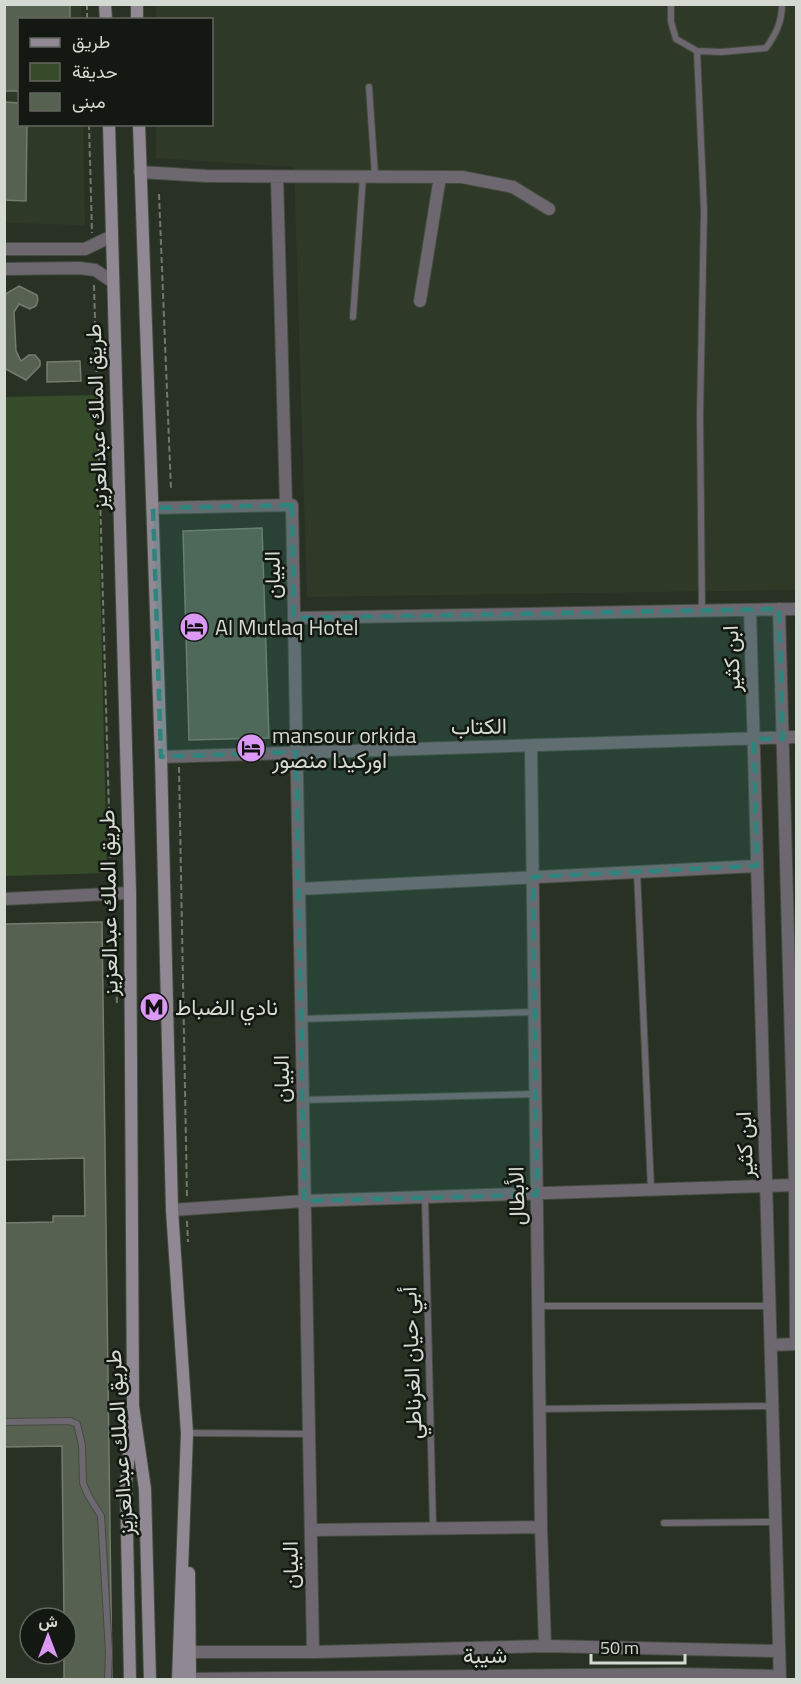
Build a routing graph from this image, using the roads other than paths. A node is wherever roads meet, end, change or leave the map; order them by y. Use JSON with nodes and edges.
{"nodes":[{"id":1,"x":671,"y":4,"type":"edge"},
{"id":2,"x":782,"y":4,"type":"edge"},
{"id":3,"x":697,"y":51,"type":"junction"},
{"id":4,"x":369,"y":87,"type":"dead end"},
{"id":5,"x":109,"y":126,"type":"edge"},
{"id":6,"x":139,"y":126,"type":"edge"},
{"id":7,"x":140,"y":172,"type":"junction"},
{"id":8,"x":369,"y":176,"type":"junction"},
{"id":9,"x":277,"y":177,"type":"junction"},
{"id":10,"x":440,"y":177,"type":"junction"},
{"id":11,"x":549,"y":209,"type":"dead end"},
{"id":12,"x":112,"y":236,"type":"junction"},
{"id":13,"x":4,"y":249,"type":"edge"},
{"id":14,"x":4,"y":269,"type":"edge"},
{"id":15,"x":113,"y":282,"type":"junction"},
{"id":16,"x":420,"y":301,"type":"dead end"},
{"id":17,"x":353,"y":317,"type":"dead end"},
{"id":18,"x":289,"y":505,"type":"junction"},
{"id":19,"x":153,"y":508,"type":"junction"},
{"id":20,"x":779,"y":609,"type":"junction"},
{"id":21,"x":796,"y":609,"type":"edge"},
{"id":22,"x":702,"y":610,"type":"junction"},
{"id":23,"x":750,"y":610,"type":"junction"},
{"id":24,"x":294,"y":618,"type":"junction"},
{"id":25,"x":796,"y":737,"type":"edge"},
{"id":26,"x":754,"y":739,"type":"junction"},
{"id":27,"x":783,"y":739,"type":"junction"},
{"id":28,"x":531,"y":746,"type":"junction"},
{"id":29,"x":296,"y":752,"type":"junction"},
{"id":30,"x":161,"y":757,"type":"junction"},
{"id":31,"x":758,"y":866,"type":"junction"},
{"id":32,"x":637,"y":872,"type":"junction"},
{"id":33,"x":533,"y":877,"type":"junction"},
{"id":34,"x":299,"y":889,"type":"junction"},
{"id":35,"x":130,"y":893,"type":"junction"},
{"id":36,"x":4,"y":899,"type":"edge"},
{"id":37,"x":534,"y":1012,"type":"junction"},
{"id":38,"x":301,"y":1019,"type":"junction"},
{"id":39,"x":536,"y":1094,"type":"junction"},
{"id":40,"x":303,"y":1100,"type":"junction"},
{"id":41,"x":796,"y":1185,"type":"edge"},
{"id":42,"x":766,"y":1186,"type":"junction"},
{"id":43,"x":651,"y":1190,"type":"junction"},
{"id":44,"x":537,"y":1195,"type":"junction"},
{"id":45,"x":424,"y":1198,"type":"junction"},
{"id":46,"x":304,"y":1201,"type":"junction"},
{"id":47,"x":172,"y":1209,"type":"junction"},
{"id":48,"x":538,"y":1306,"type":"junction"},
{"id":49,"x":770,"y":1306,"type":"junction"},
{"id":50,"x":796,"y":1337,"type":"edge"},
{"id":51,"x":796,"y":1344,"type":"edge"},
{"id":52,"x":771,"y":1345,"type":"junction"},
{"id":53,"x":134,"y":1406,"type":"junction"},
{"id":54,"x":772,"y":1406,"type":"junction"},
{"id":55,"x":539,"y":1409,"type":"junction"},
{"id":56,"x":4,"y":1422,"type":"edge"},
{"id":57,"x":187,"y":1433,"type":"junction"},
{"id":58,"x":309,"y":1434,"type":"junction"},
{"id":59,"x":775,"y":1522,"type":"junction"},
{"id":60,"x":664,"y":1523,"type":"dead end"},
{"id":61,"x":433,"y":1527,"type":"junction"},
{"id":62,"x":541,"y":1527,"type":"junction"},
{"id":63,"x":311,"y":1530,"type":"junction"},
{"id":64,"x":545,"y":1646,"type":"junction"},
{"id":65,"x":779,"y":1651,"type":"junction"},
{"id":66,"x":190,"y":1652,"type":"junction"},
{"id":67,"x":313,"y":1652,"type":"junction"},
{"id":68,"x":679,"y":1677,"type":"edge"},
{"id":69,"x":780,"y":1678,"type":"edge"},
{"id":70,"x":190,"y":1679,"type":"edge"},
{"id":71,"x":286,"y":1679,"type":"edge"},
{"id":72,"x":313,"y":1679,"type":"edge"},
{"id":73,"x":108,"y":1680,"type":"edge"},
{"id":74,"x":130,"y":1680,"type":"edge"},
{"id":75,"x":150,"y":1680,"type":"edge"},
{"id":76,"x":178,"y":1680,"type":"edge"}],
"edges":[{"from":1,"to":3,"type":"lane"},
{"from":2,"to":3,"type":"lane"},
{"from":3,"to":22,"type":"lane"},
{"from":4,"to":8,"type":"lane"},
{"from":5,"to":12,"type":"main road","name":"طريق الملك عبدالعزيز"},
{"from":6,"to":7,"type":"main road"},
{"from":7,"to":9,"type":"street"},
{"from":7,"to":19,"type":"main road"},
{"from":8,"to":9,"type":"street"},
{"from":8,"to":10,"type":"street"},
{"from":8,"to":17,"type":"lane"},
{"from":9,"to":18,"type":"street","name":"البيان"},
{"from":10,"to":11,"type":"street"},
{"from":10,"to":16,"type":"street"},
{"from":12,"to":13,"type":"street"},
{"from":12,"to":15,"type":"main road","name":"طريق الملك عبدالعزيز"},
{"from":14,"to":15,"type":"street"},
{"from":15,"to":35,"type":"main road","name":"طريق الملك عبدالعزيز"},
{"from":18,"to":19,"type":"street"},
{"from":18,"to":24,"type":"street","name":"البيان"},
{"from":19,"to":30,"type":"main road"},
{"from":20,"to":21,"type":"street"},
{"from":20,"to":23,"type":"street"},
{"from":20,"to":27,"type":"street"},
{"from":22,"to":23,"type":"street"},
{"from":22,"to":24,"type":"street"},
{"from":23,"to":26,"type":"street","name":"ابن كثير"},
{"from":24,"to":29,"type":"street","name":"البيان"},
{"from":25,"to":27,"type":"street","name":"الكتاب"},
{"from":26,"to":27,"type":"street","name":"الكتاب"},
{"from":26,"to":28,"type":"street","name":"الكتاب"},
{"from":26,"to":31,"type":"street","name":"ابن كثير"},
{"from":27,"to":41,"type":"street"},
{"from":28,"to":29,"type":"street","name":"الكتاب"},
{"from":28,"to":33,"type":"street","name":"الأبطال"},
{"from":29,"to":30,"type":"street","name":"الكتاب"},
{"from":29,"to":34,"type":"street","name":"البيان"},
{"from":30,"to":47,"type":"main road"},
{"from":31,"to":32,"type":"street"},
{"from":31,"to":42,"type":"street","name":"ابن كثير"},
{"from":32,"to":33,"type":"street"},
{"from":32,"to":43,"type":"lane"},
{"from":33,"to":34,"type":"street"},
{"from":33,"to":37,"type":"street","name":"الأبطال"},
{"from":34,"to":38,"type":"street","name":"البيان"},
{"from":35,"to":36,"type":"street"},
{"from":35,"to":53,"type":"main road","name":"طريق الملك عبدالعزيز"},
{"from":37,"to":38,"type":"lane"},
{"from":37,"to":39,"type":"street","name":"الأبطال"},
{"from":38,"to":40,"type":"street","name":"البيان"},
{"from":39,"to":40,"type":"lane"},
{"from":39,"to":44,"type":"street","name":"الأبطال"},
{"from":40,"to":46,"type":"street","name":"البيان"},
{"from":41,"to":42,"type":"street"},
{"from":41,"to":50,"type":"street"},
{"from":42,"to":43,"type":"street"},
{"from":42,"to":49,"type":"street","name":"ابن كثير"},
{"from":43,"to":44,"type":"street"},
{"from":44,"to":45,"type":"street"},
{"from":44,"to":48,"type":"street","name":"الأبطال"},
{"from":45,"to":46,"type":"street"},
{"from":45,"to":61,"type":"lane","name":"أبي حيان الغرناطي"},
{"from":46,"to":47,"type":"street"},
{"from":46,"to":58,"type":"street","name":"البيان"},
{"from":47,"to":57,"type":"main road"},
{"from":48,"to":49,"type":"lane"},
{"from":48,"to":55,"type":"street","name":"الأبطال"},
{"from":49,"to":52,"type":"street","name":"ابن كثير"},
{"from":51,"to":52,"type":"street"},
{"from":52,"to":54,"type":"street","name":"ابن كثير"},
{"from":53,"to":74,"type":"main road"},
{"from":53,"to":75,"type":"main road","name":"طريق الملك عبدالعزيز"},
{"from":54,"to":55,"type":"lane"},
{"from":54,"to":59,"type":"street","name":"ابن كثير"},
{"from":55,"to":62,"type":"street","name":"الأبطال"},
{"from":56,"to":73,"type":"lane"},
{"from":57,"to":58,"type":"lane"},
{"from":57,"to":66,"type":"main road"},
{"from":57,"to":76,"type":"main road"},
{"from":58,"to":63,"type":"street","name":"البيان"},
{"from":59,"to":60,"type":"lane"},
{"from":59,"to":65,"type":"street","name":"ابن كثير"},
{"from":61,"to":62,"type":"street"},
{"from":61,"to":63,"type":"street"},
{"from":62,"to":64,"type":"street","name":"الأبطال"},
{"from":63,"to":67,"type":"street","name":"البيان"},
{"from":64,"to":65,"type":"street","name":"شيبة"},
{"from":64,"to":67,"type":"street","name":"شيبة"},
{"from":65,"to":69,"type":"street","name":"ابن كثير"},
{"from":66,"to":67,"type":"street","name":"شيبة"},
{"from":66,"to":70,"type":"main road"},
{"from":68,"to":69,"type":"street","name":"شيبة"},
{"from":68,"to":72,"type":"street","name":"شيبة"},
{"from":70,"to":71,"type":"street","name":"شيبة"},
{"from":71,"to":72,"type":"street","name":"شيبة"}]}
